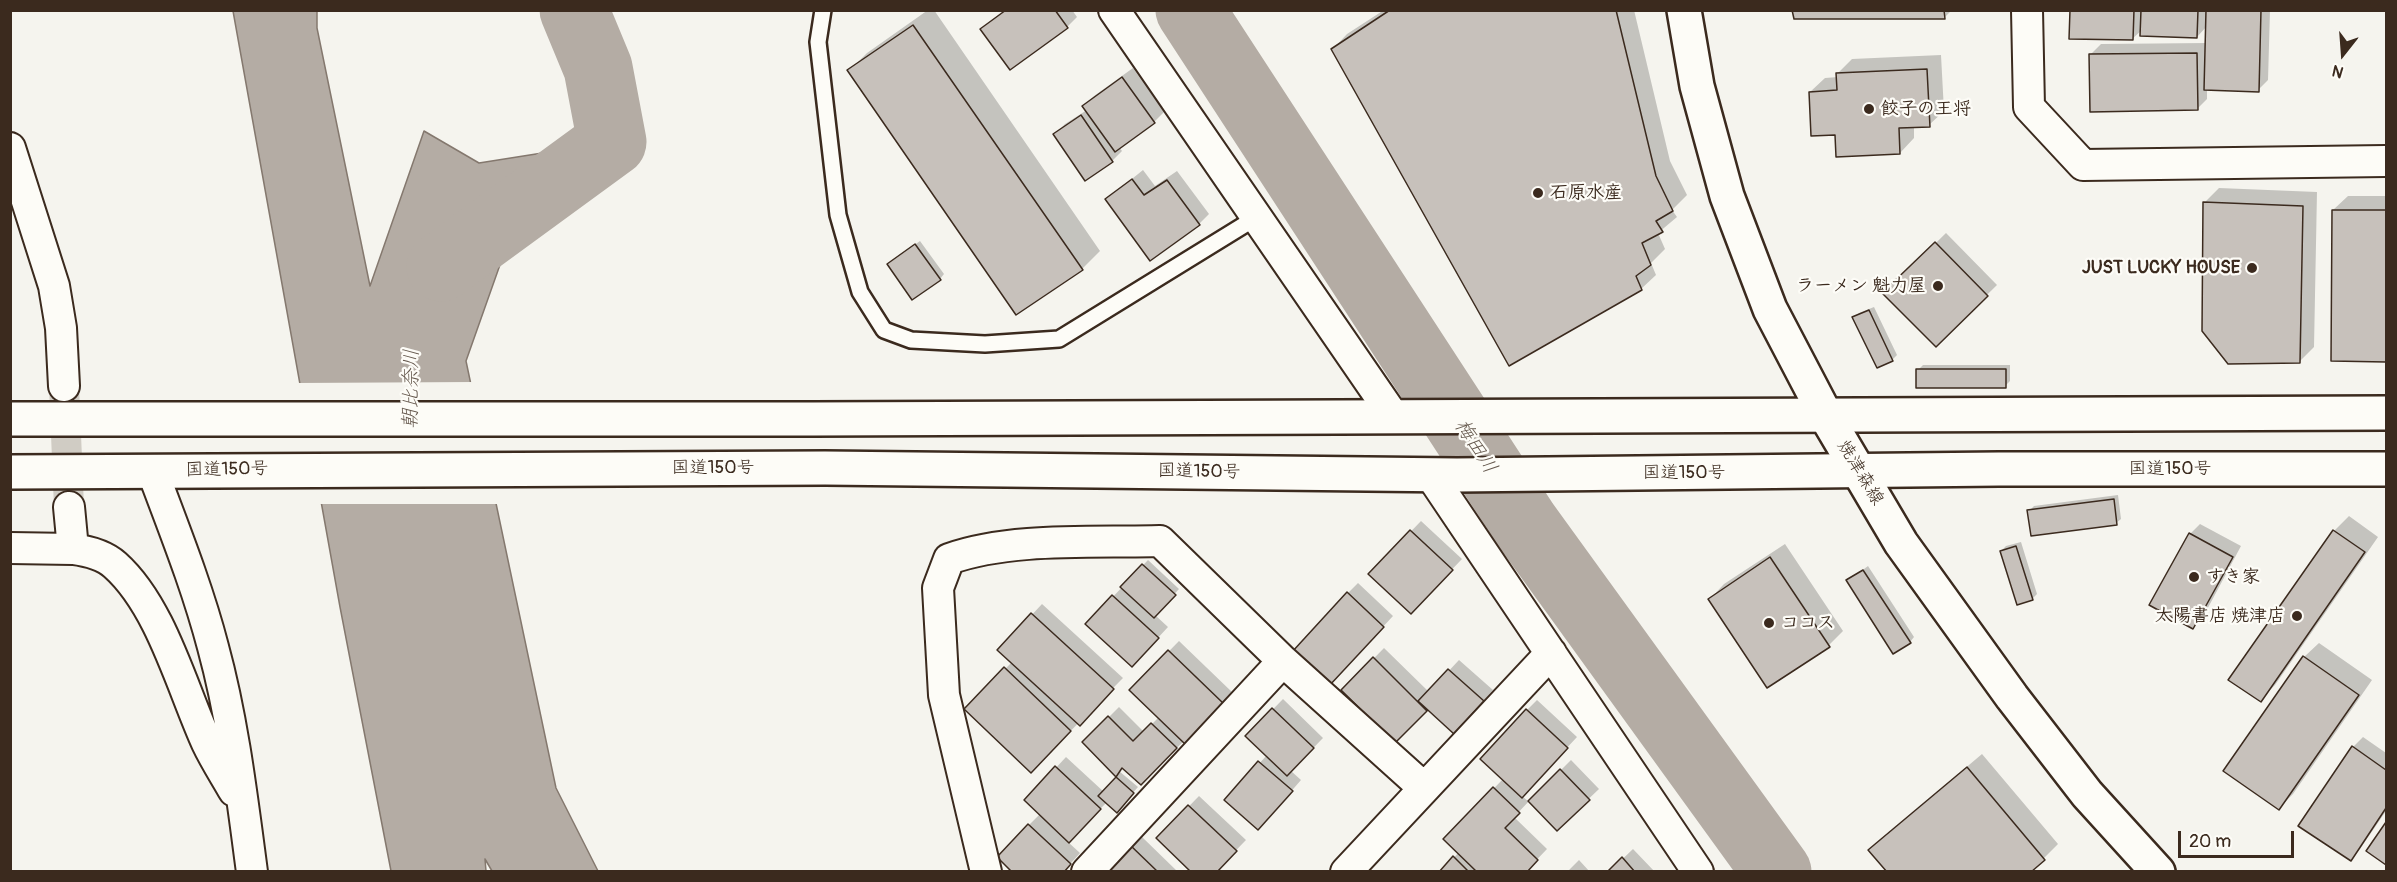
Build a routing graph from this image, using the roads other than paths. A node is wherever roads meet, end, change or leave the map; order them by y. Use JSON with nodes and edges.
{"nodes":[{"id":1,"x":823,"y":10,"type":"edge"},
{"id":2,"x":1114,"y":10,"type":"edge"},
{"id":3,"x":1684,"y":10,"type":"edge"},
{"id":4,"x":2027,"y":10,"type":"edge"},
{"id":5,"x":10,"y":148,"type":"edge"},
{"id":6,"x":2386,"y":160,"type":"edge"},
{"id":7,"x":1257,"y":217,"type":"junction"},
{"id":8,"x":63,"y":386,"type":"tunnel mouth"},
{"id":9,"x":2386,"y":413,"type":"edge"},
{"id":10,"x":1826,"y":416,"type":"junction"},
{"id":11,"x":1407,"y":417,"type":"junction"},
{"id":12,"x":10,"y":419,"type":"edge"},
{"id":13,"x":2386,"y":469,"type":"edge"},
{"id":14,"x":152,"y":470,"type":"junction"},
{"id":15,"x":1860,"y":471,"type":"junction"},
{"id":16,"x":10,"y":472,"type":"edge"},
{"id":17,"x":1443,"y":475,"type":"junction"},
{"id":18,"x":69,"y":507,"type":"tunnel mouth"},
{"id":19,"x":10,"y":548,"type":"edge"},
{"id":20,"x":73,"y":549,"type":"junction"},
{"id":21,"x":1551,"y":653,"type":"junction"},
{"id":22,"x":1283,"y":661,"type":"junction"},
{"id":23,"x":1424,"y":788,"type":"junction"},
{"id":24,"x":243,"y":807,"type":"junction"},
{"id":25,"x":1693,"y":869,"type":"edge"},
{"id":26,"x":252,"y":872,"type":"edge"},
{"id":27,"x":986,"y":872,"type":"edge"},
{"id":28,"x":1087,"y":872,"type":"edge"},
{"id":29,"x":1346,"y":872,"type":"edge"},
{"id":30,"x":2158,"y":872,"type":"edge"}],
"edges":[{"from":1,"to":7,"type":"lane"},
{"from":2,"to":7,"type":"street"},
{"from":3,"to":10,"type":"main road","name":"焼津森線"},
{"from":4,"to":6,"type":"street"},
{"from":5,"to":8,"type":"street"},
{"from":7,"to":11,"type":"street"},
{"from":9,"to":10,"type":"main road"},
{"from":10,"to":11,"type":"main road"},
{"from":10,"to":15,"type":"main road","name":"焼津森線"},
{"from":11,"to":12,"type":"main road"},
{"from":13,"to":15,"type":"main road","name":"国道150号"},
{"from":14,"to":16,"type":"main road","name":"国道150号"},
{"from":14,"to":17,"type":"main road","name":"国道150号"},
{"from":14,"to":24,"type":"street"},
{"from":15,"to":17,"type":"main road","name":"国道150号"},
{"from":15,"to":30,"type":"main road","name":"焼津森線"},
{"from":17,"to":21,"type":"street"},
{"from":18,"to":20,"type":"street"},
{"from":19,"to":20,"type":"street"},
{"from":20,"to":24,"type":"street"},
{"from":21,"to":23,"type":"street"},
{"from":21,"to":25,"type":"street"},
{"from":22,"to":23,"type":"street"},
{"from":22,"to":27,"type":"street"},
{"from":22,"to":28,"type":"street"},
{"from":23,"to":29,"type":"street"},
{"from":24,"to":26,"type":"street"}]}
